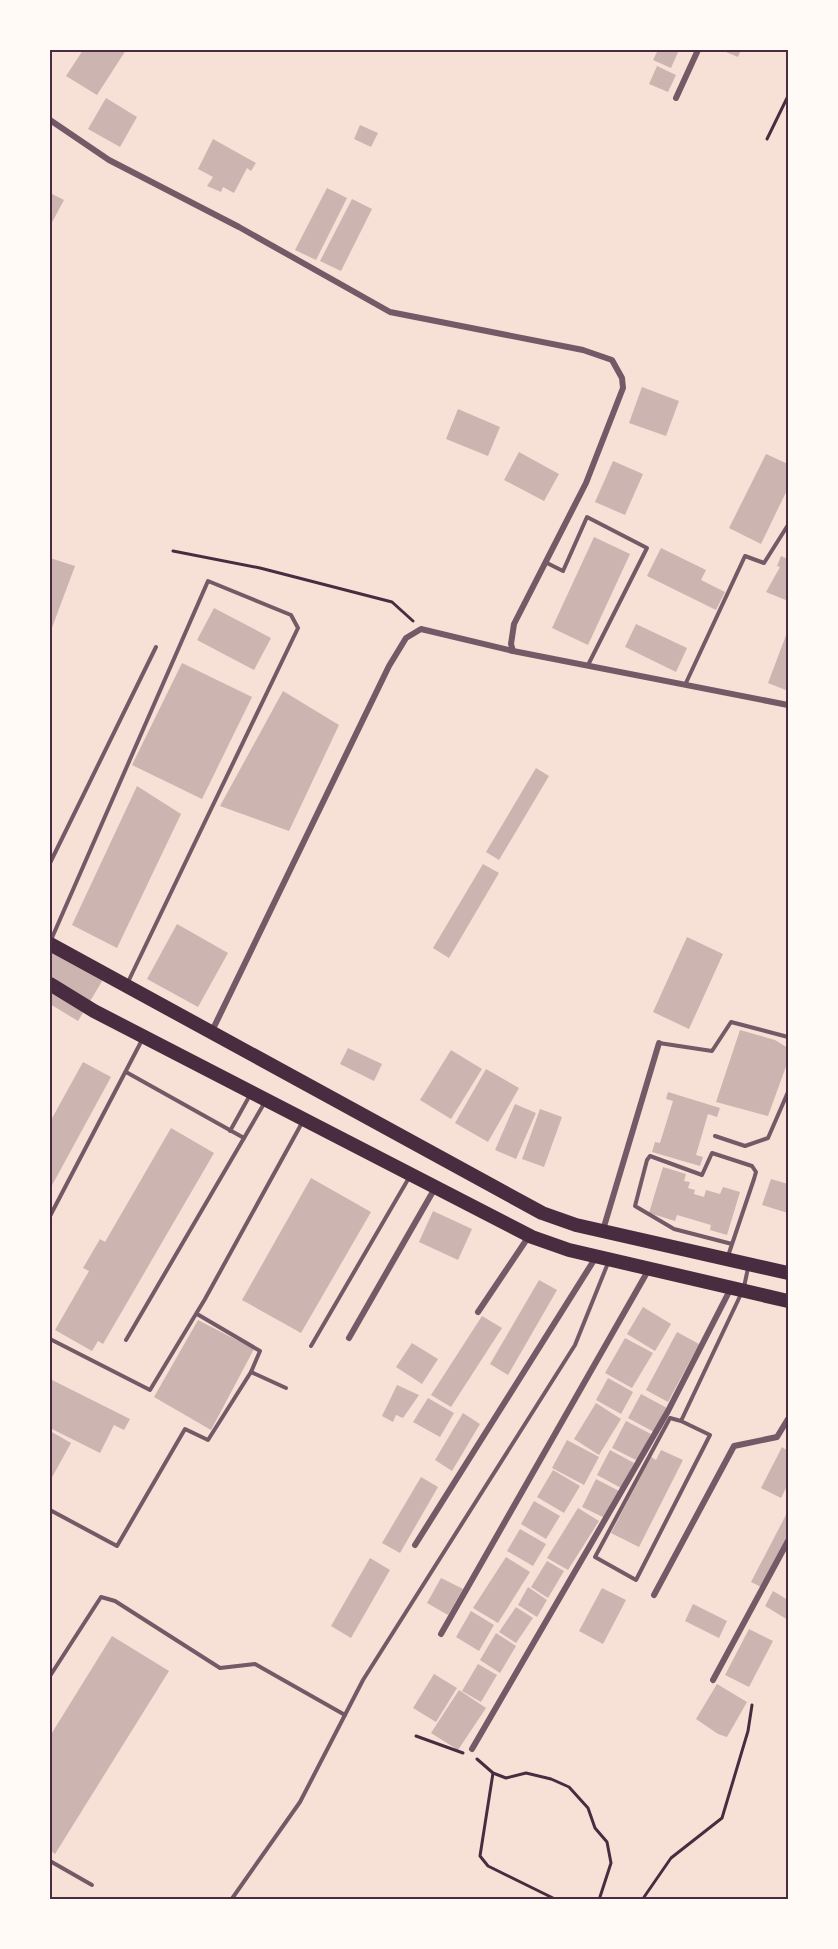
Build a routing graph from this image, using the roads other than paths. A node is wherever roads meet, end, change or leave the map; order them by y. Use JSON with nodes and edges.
{"nodes":[{"id":1,"x":698,"y":50,"type":"edge"},
{"id":2,"x":676,"y":98,"type":"dead end"},
{"id":3,"x":50,"y":120,"type":"edge"},
{"id":4,"x":789,"y":525,"type":"edge"},
{"id":5,"x":547,"y":563,"type":"junction"},
{"id":6,"x":156,"y":647,"type":"dead end"},
{"id":7,"x":513,"y":651,"type":"junction"},
{"id":8,"x":588,"y":665,"type":"junction"},
{"id":9,"x":685,"y":686,"type":"junction"},
{"id":10,"x":789,"y":705,"type":"edge"},
{"id":11,"x":50,"y":863,"type":"edge"},
{"id":12,"x":50,"y":944,"type":"edge"},
{"id":13,"x":50,"y":984,"type":"edge"},
{"id":14,"x":126,"y":986,"type":"junction"},
{"id":15,"x":210,"y":1034,"type":"junction"},
{"id":16,"x":789,"y":1036,"type":"edge"},
{"id":17,"x":144,"y":1037,"type":"junction"},
{"id":18,"x":659,"y":1042,"type":"joint"},
{"id":19,"x":126,"y":1072,"type":"junction"},
{"id":20,"x":789,"y":1092,"type":"edge"},
{"id":21,"x":251,"y":1093,"type":"junction"},
{"id":22,"x":265,"y":1101,"type":"junction"},
{"id":23,"x":303,"y":1120,"type":"junction"},
{"id":24,"x":230,"y":1131,"type":"junction"},
{"id":25,"x":715,"y":1136,"type":"dead end"},
{"id":26,"x":244,"y":1138,"type":"junction"},
{"id":27,"x":411,"y":1176,"type":"junction"},
{"id":28,"x":435,"y":1188,"type":"junction"},
{"id":29,"x":50,"y":1216,"type":"edge"},
{"id":30,"x":602,"y":1230,"type":"junction"},
{"id":31,"x":529,"y":1236,"type":"junction"},
{"id":32,"x":732,"y":1244,"type":"junction"},
{"id":33,"x":603,"y":1258,"type":"junction"},
{"id":34,"x":727,"y":1260,"type":"junction"},
{"id":35,"x":749,"y":1263,"type":"junction"},
{"id":36,"x":649,"y":1268,"type":"junction"},
{"id":37,"x":789,"y":1273,"type":"edge"},
{"id":38,"x":737,"y":1289,"type":"junction"},
{"id":39,"x":789,"y":1301,"type":"edge"},
{"id":40,"x":478,"y":1312,"type":"dead end"},
{"id":41,"x":197,"y":1314,"type":"junction"},
{"id":42,"x":349,"y":1338,"type":"dead end"},
{"id":43,"x":50,"y":1339,"type":"edge"},
{"id":44,"x":126,"y":1340,"type":"dead end"},
{"id":45,"x":311,"y":1346,"type":"dead end"},
{"id":46,"x":250,"y":1372,"type":"junction"},
{"id":47,"x":286,"y":1388,"type":"dead end"},
{"id":48,"x":789,"y":1419,"type":"edge"},
{"id":49,"x":681,"y":1421,"type":"junction"},
{"id":50,"x":50,"y":1510,"type":"edge"},
{"id":51,"x":789,"y":1541,"type":"edge"},
{"id":52,"x":415,"y":1545,"type":"dead end"},
{"id":53,"x":654,"y":1595,"type":"dead end"},
{"id":54,"x":441,"y":1634,"type":"dead end"},
{"id":55,"x":50,"y":1676,"type":"edge"},
{"id":56,"x":713,"y":1680,"type":"dead end"},
{"id":57,"x":345,"y":1715,"type":"junction"},
{"id":58,"x":472,"y":1749,"type":"dead end"},
{"id":59,"x":50,"y":1861,"type":"edge"},
{"id":60,"x":92,"y":1886,"type":"dead end"},
{"id":61,"x":231,"y":1899,"type":"edge"}],
"edges":[{"from":1,"to":2,"type":"street"},
{"from":3,"to":5,"type":"street"},
{"from":4,"to":9,"type":"lane"},
{"from":5,"to":7,"type":"street"},
{"from":5,"to":8,"type":"lane"},
{"from":6,"to":11,"type":"lane"},
{"from":7,"to":8,"type":"street"},
{"from":7,"to":15,"type":"street"},
{"from":8,"to":9,"type":"street"},
{"from":9,"to":10,"type":"street"},
{"from":12,"to":14,"type":"main road"},
{"from":12,"to":14,"type":"lane"},
{"from":13,"to":17,"type":"main road"},
{"from":14,"to":15,"type":"main road"},
{"from":15,"to":30,"type":"main road"},
{"from":16,"to":18,"type":"lane"},
{"from":17,"to":19,"type":"lane"},
{"from":17,"to":21,"type":"main road"},
{"from":18,"to":30,"type":"street"},
{"from":19,"to":24,"type":"lane"},
{"from":19,"to":29,"type":"lane"},
{"from":20,"to":25,"type":"lane"},
{"from":21,"to":22,"type":"main road"},
{"from":21,"to":24,"type":"lane"},
{"from":22,"to":23,"type":"main road"},
{"from":22,"to":26,"type":"lane"},
{"from":23,"to":27,"type":"main road"},
{"from":23,"to":41,"type":"lane"},
{"from":24,"to":26,"type":"lane"},
{"from":26,"to":44,"type":"lane"},
{"from":27,"to":28,"type":"main road"},
{"from":27,"to":45,"type":"lane"},
{"from":28,"to":31,"type":"main road"},
{"from":28,"to":42,"type":"street"},
{"from":30,"to":34,"type":"main road"},
{"from":31,"to":33,"type":"main road"},
{"from":31,"to":40,"type":"street"},
{"from":32,"to":32,"type":"lane"},
{"from":32,"to":34,"type":"lane"},
{"from":33,"to":36,"type":"main road"},
{"from":33,"to":52,"type":"street"},
{"from":33,"to":57,"type":"lane"},
{"from":34,"to":35,"type":"main road"},
{"from":35,"to":37,"type":"main road"},
{"from":35,"to":38,"type":"lane"},
{"from":36,"to":38,"type":"main road"},
{"from":36,"to":54,"type":"street"},
{"from":38,"to":39,"type":"main road"},
{"from":38,"to":49,"type":"lane"},
{"from":38,"to":58,"type":"street"},
{"from":41,"to":43,"type":"lane"},
{"from":41,"to":46,"type":"lane"},
{"from":46,"to":47,"type":"lane"},
{"from":46,"to":50,"type":"lane"},
{"from":48,"to":53,"type":"street"},
{"from":49,"to":49,"type":"lane"},
{"from":51,"to":56,"type":"street"},
{"from":55,"to":57,"type":"lane"},
{"from":57,"to":61,"type":"lane"},
{"from":59,"to":60,"type":"lane"}]}
